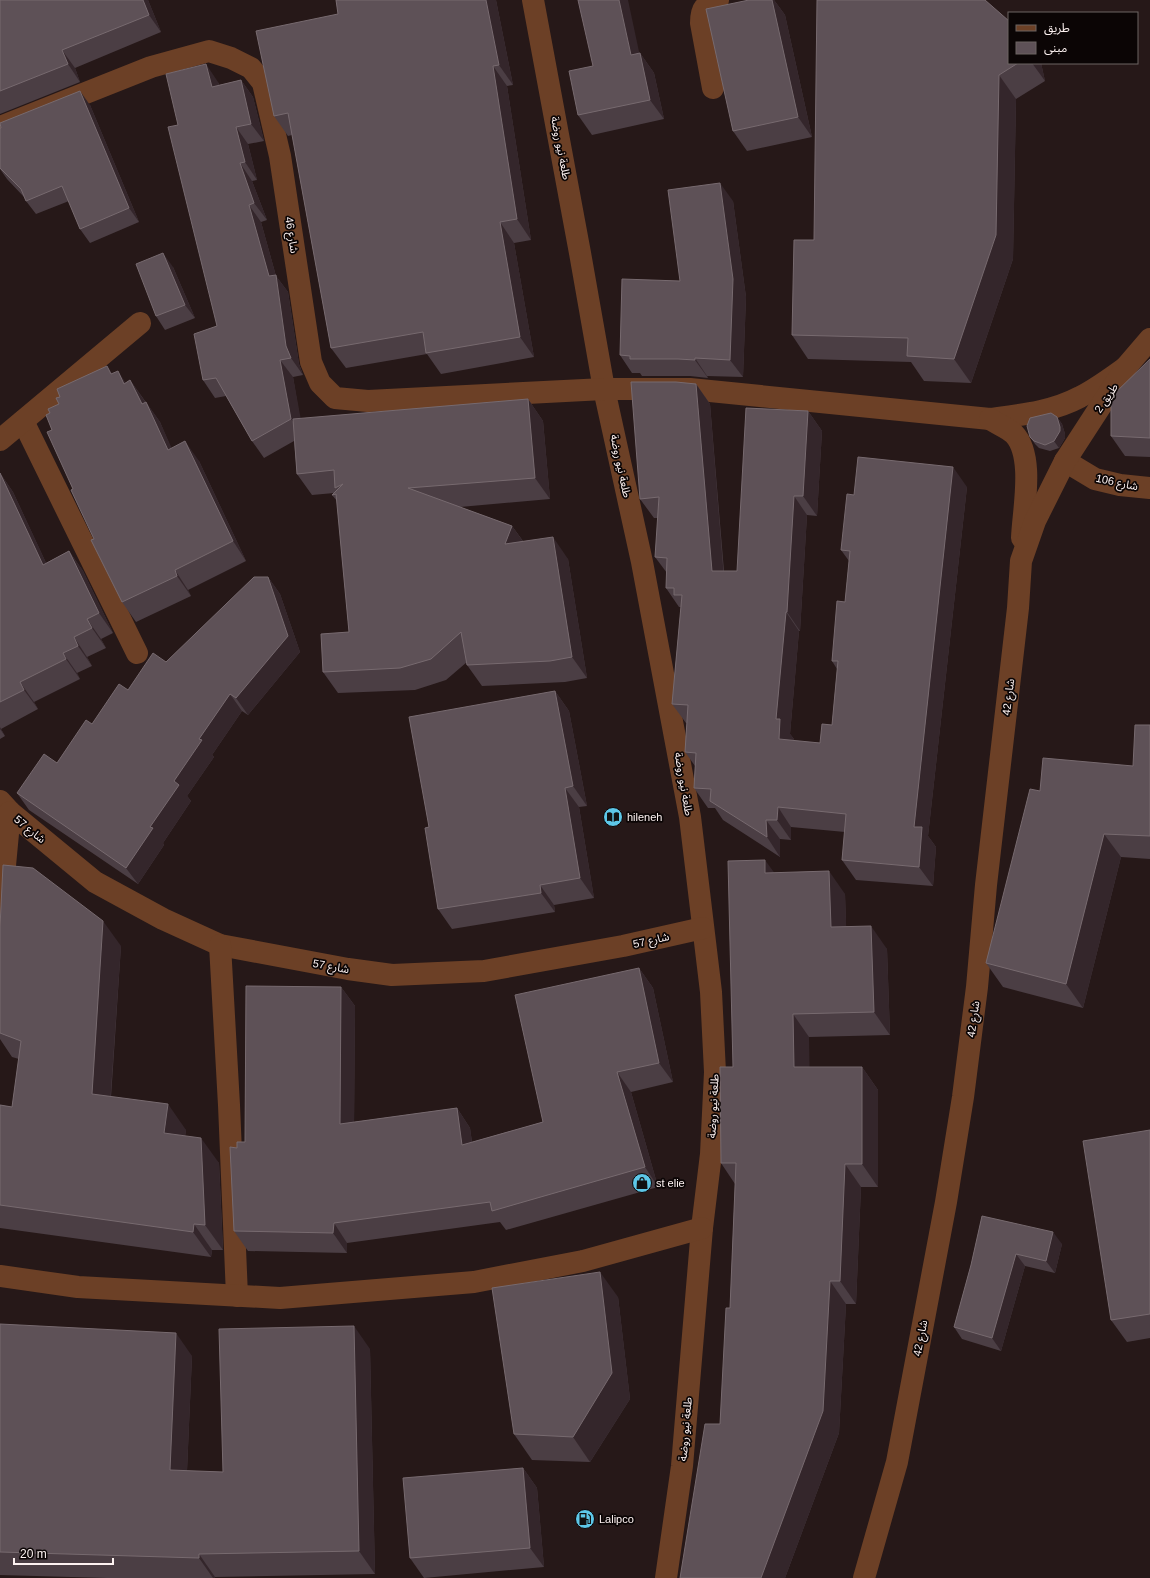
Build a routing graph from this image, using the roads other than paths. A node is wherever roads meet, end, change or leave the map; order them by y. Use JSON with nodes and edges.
{"nodes":[{"id":1,"x":533,"y":0,"type":"edge"},
{"id":2,"x":718,"y":0,"type":"edge"},
{"id":3,"x":713,"y":88,"type":"dead end"},
{"id":4,"x":0,"y":127,"type":"edge"},
{"id":5,"x":140,"y":323,"type":"dead end"},
{"id":6,"x":1150,"y":338,"type":"edge"},
{"id":7,"x":1126,"y":367,"type":"junction"},
{"id":8,"x":604,"y":389,"type":"junction"},
{"id":9,"x":990,"y":419,"type":"junction"},
{"id":10,"x":23,"y":421,"type":"junction"},
{"id":11,"x":0,"y":440,"type":"edge"},
{"id":12,"x":1065,"y":461,"type":"junction"},
{"id":13,"x":1150,"y":488,"type":"edge"},
{"id":14,"x":1021,"y":561,"type":"junction"},
{"id":15,"x":137,"y":653,"type":"dead end"},
{"id":16,"x":5,"y":807,"type":"edge"},
{"id":17,"x":0,"y":919,"type":"edge"},
{"id":18,"x":703,"y":928,"type":"junction"},
{"id":19,"x":220,"y":945,"type":"junction"},
{"id":20,"x":702,"y":1228,"type":"junction"},
{"id":21,"x":0,"y":1276,"type":"edge"},
{"id":22,"x":236,"y":1296,"type":"junction"},
{"id":23,"x":666,"y":1578,"type":"edge"},
{"id":24,"x":864,"y":1578,"type":"edge"}],
"edges":[{"from":1,"to":8,"type":"street","name":"طلعة نيو روضة"},
{"from":2,"to":3,"type":"street"},
{"from":4,"to":8,"type":"street","name":"شارع 46"},
{"from":5,"to":10,"type":"street"},
{"from":6,"to":7,"type":"street","name":"طريق 2"},
{"from":7,"to":9,"type":"street"},
{"from":7,"to":12,"type":"street","name":"طريق 2"},
{"from":8,"to":9,"type":"street","name":"شارع 46"},
{"from":8,"to":18,"type":"street","name":"طلعة نيو روضة"},
{"from":9,"to":14,"type":"street"},
{"from":10,"to":11,"type":"street"},
{"from":10,"to":15,"type":"street"},
{"from":12,"to":13,"type":"street","name":"شارع 106"},
{"from":12,"to":14,"type":"street","name":"شارع 42"},
{"from":14,"to":24,"type":"street","name":"شارع 42"},
{"from":16,"to":17,"type":"street"},
{"from":16,"to":19,"type":"street","name":"شارع 57"},
{"from":18,"to":19,"type":"street","name":"شارع 57"},
{"from":18,"to":20,"type":"street","name":"طلعة نيو روضة"},
{"from":19,"to":22,"type":"street"},
{"from":20,"to":22,"type":"street"},
{"from":20,"to":23,"type":"street","name":"طلعة نيو روضة"},
{"from":21,"to":22,"type":"street"}]}
